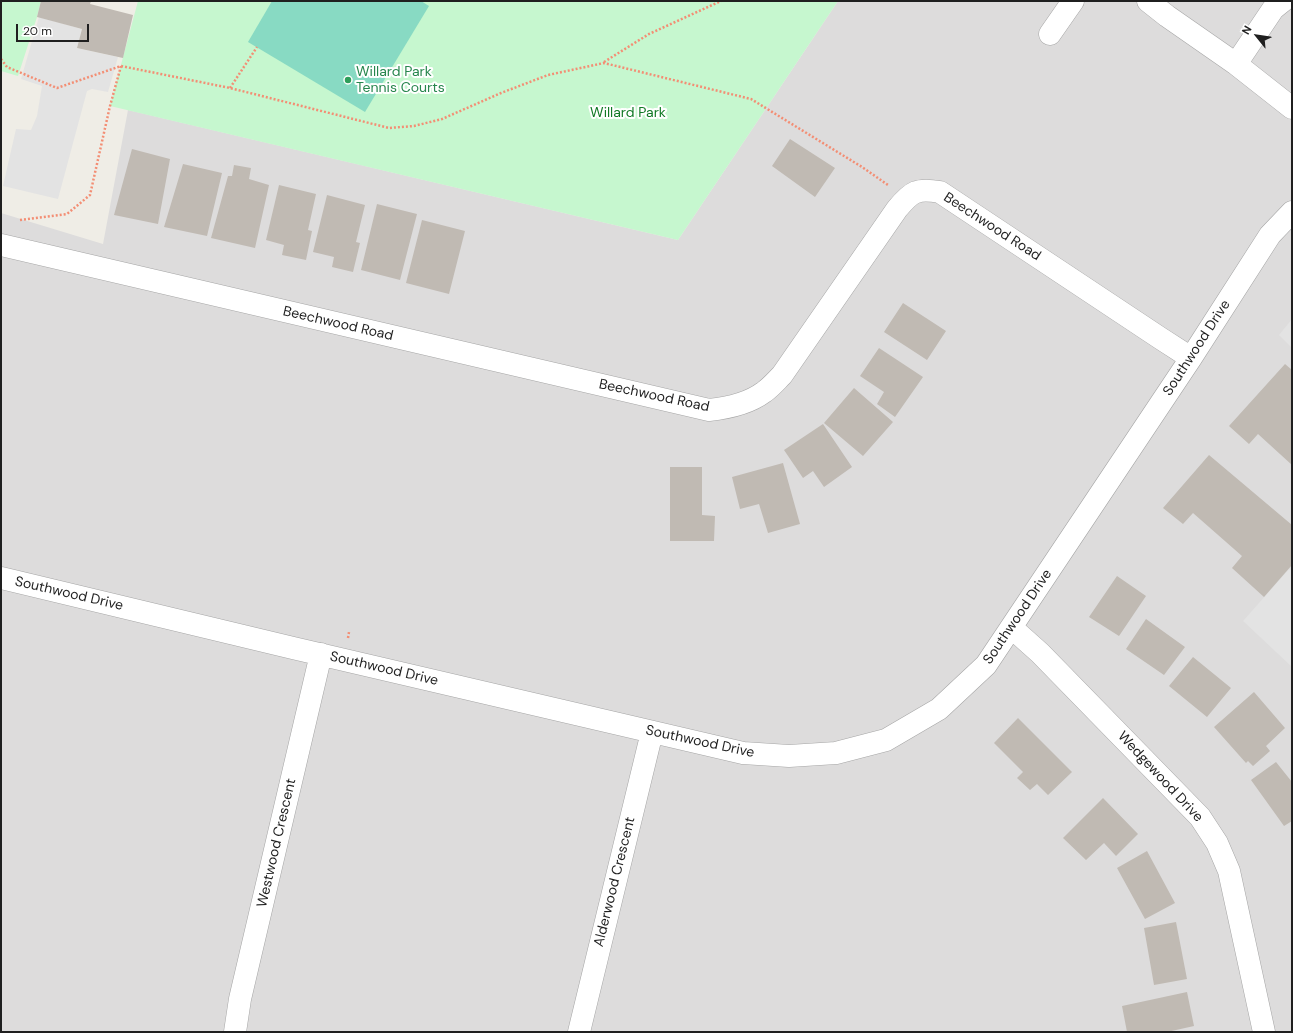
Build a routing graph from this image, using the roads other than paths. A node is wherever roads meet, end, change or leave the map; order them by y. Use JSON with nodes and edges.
{"nodes":[{"id":1,"x":1073,"y":1,"type":"edge"},
{"id":2,"x":1148,"y":1,"type":"edge"},
{"id":3,"x":1283,"y":1,"type":"edge"},
{"id":4,"x":1171,"y":8,"type":"edge"},
{"id":5,"x":1050,"y":34,"type":"dead end"},
{"id":6,"x":1236,"y":64,"type":"junction"},
{"id":7,"x":1292,"y":108,"type":"edge"},
{"id":8,"x":1292,"y":212,"type":"edge"},
{"id":9,"x":1,"y":245,"type":"edge"},
{"id":10,"x":1191,"y":358,"type":"junction"},
{"id":11,"x":1,"y":578,"type":"edge"},
{"id":12,"x":1012,"y":628,"type":"junction"},
{"id":13,"x":320,"y":654,"type":"junction"},
{"id":14,"x":652,"y":732,"type":"junction"},
{"id":15,"x":235,"y":1032,"type":"edge"},
{"id":16,"x":579,"y":1032,"type":"edge"},
{"id":17,"x":1264,"y":1032,"type":"edge"}],
"edges":[{"from":1,"to":5,"type":"street"},
{"from":2,"to":4,"type":"street"},
{"from":3,"to":6,"type":"street"},
{"from":4,"to":6,"type":"street"},
{"from":6,"to":7,"type":"street"},
{"from":8,"to":10,"type":"street","name":"Southwood Drive"},
{"from":9,"to":10,"type":"street","name":"Beechwood Road"},
{"from":10,"to":12,"type":"street","name":"Southwood Drive"},
{"from":11,"to":13,"type":"street","name":"Southwood Drive"},
{"from":12,"to":14,"type":"street","name":"Southwood Drive"},
{"from":12,"to":17,"type":"street","name":"Wedgewood Drive"},
{"from":13,"to":14,"type":"street","name":"Southwood Drive"},
{"from":13,"to":15,"type":"street","name":"Westwood Crescent"},
{"from":14,"to":16,"type":"street","name":"Alderwood Crescent"}]}
